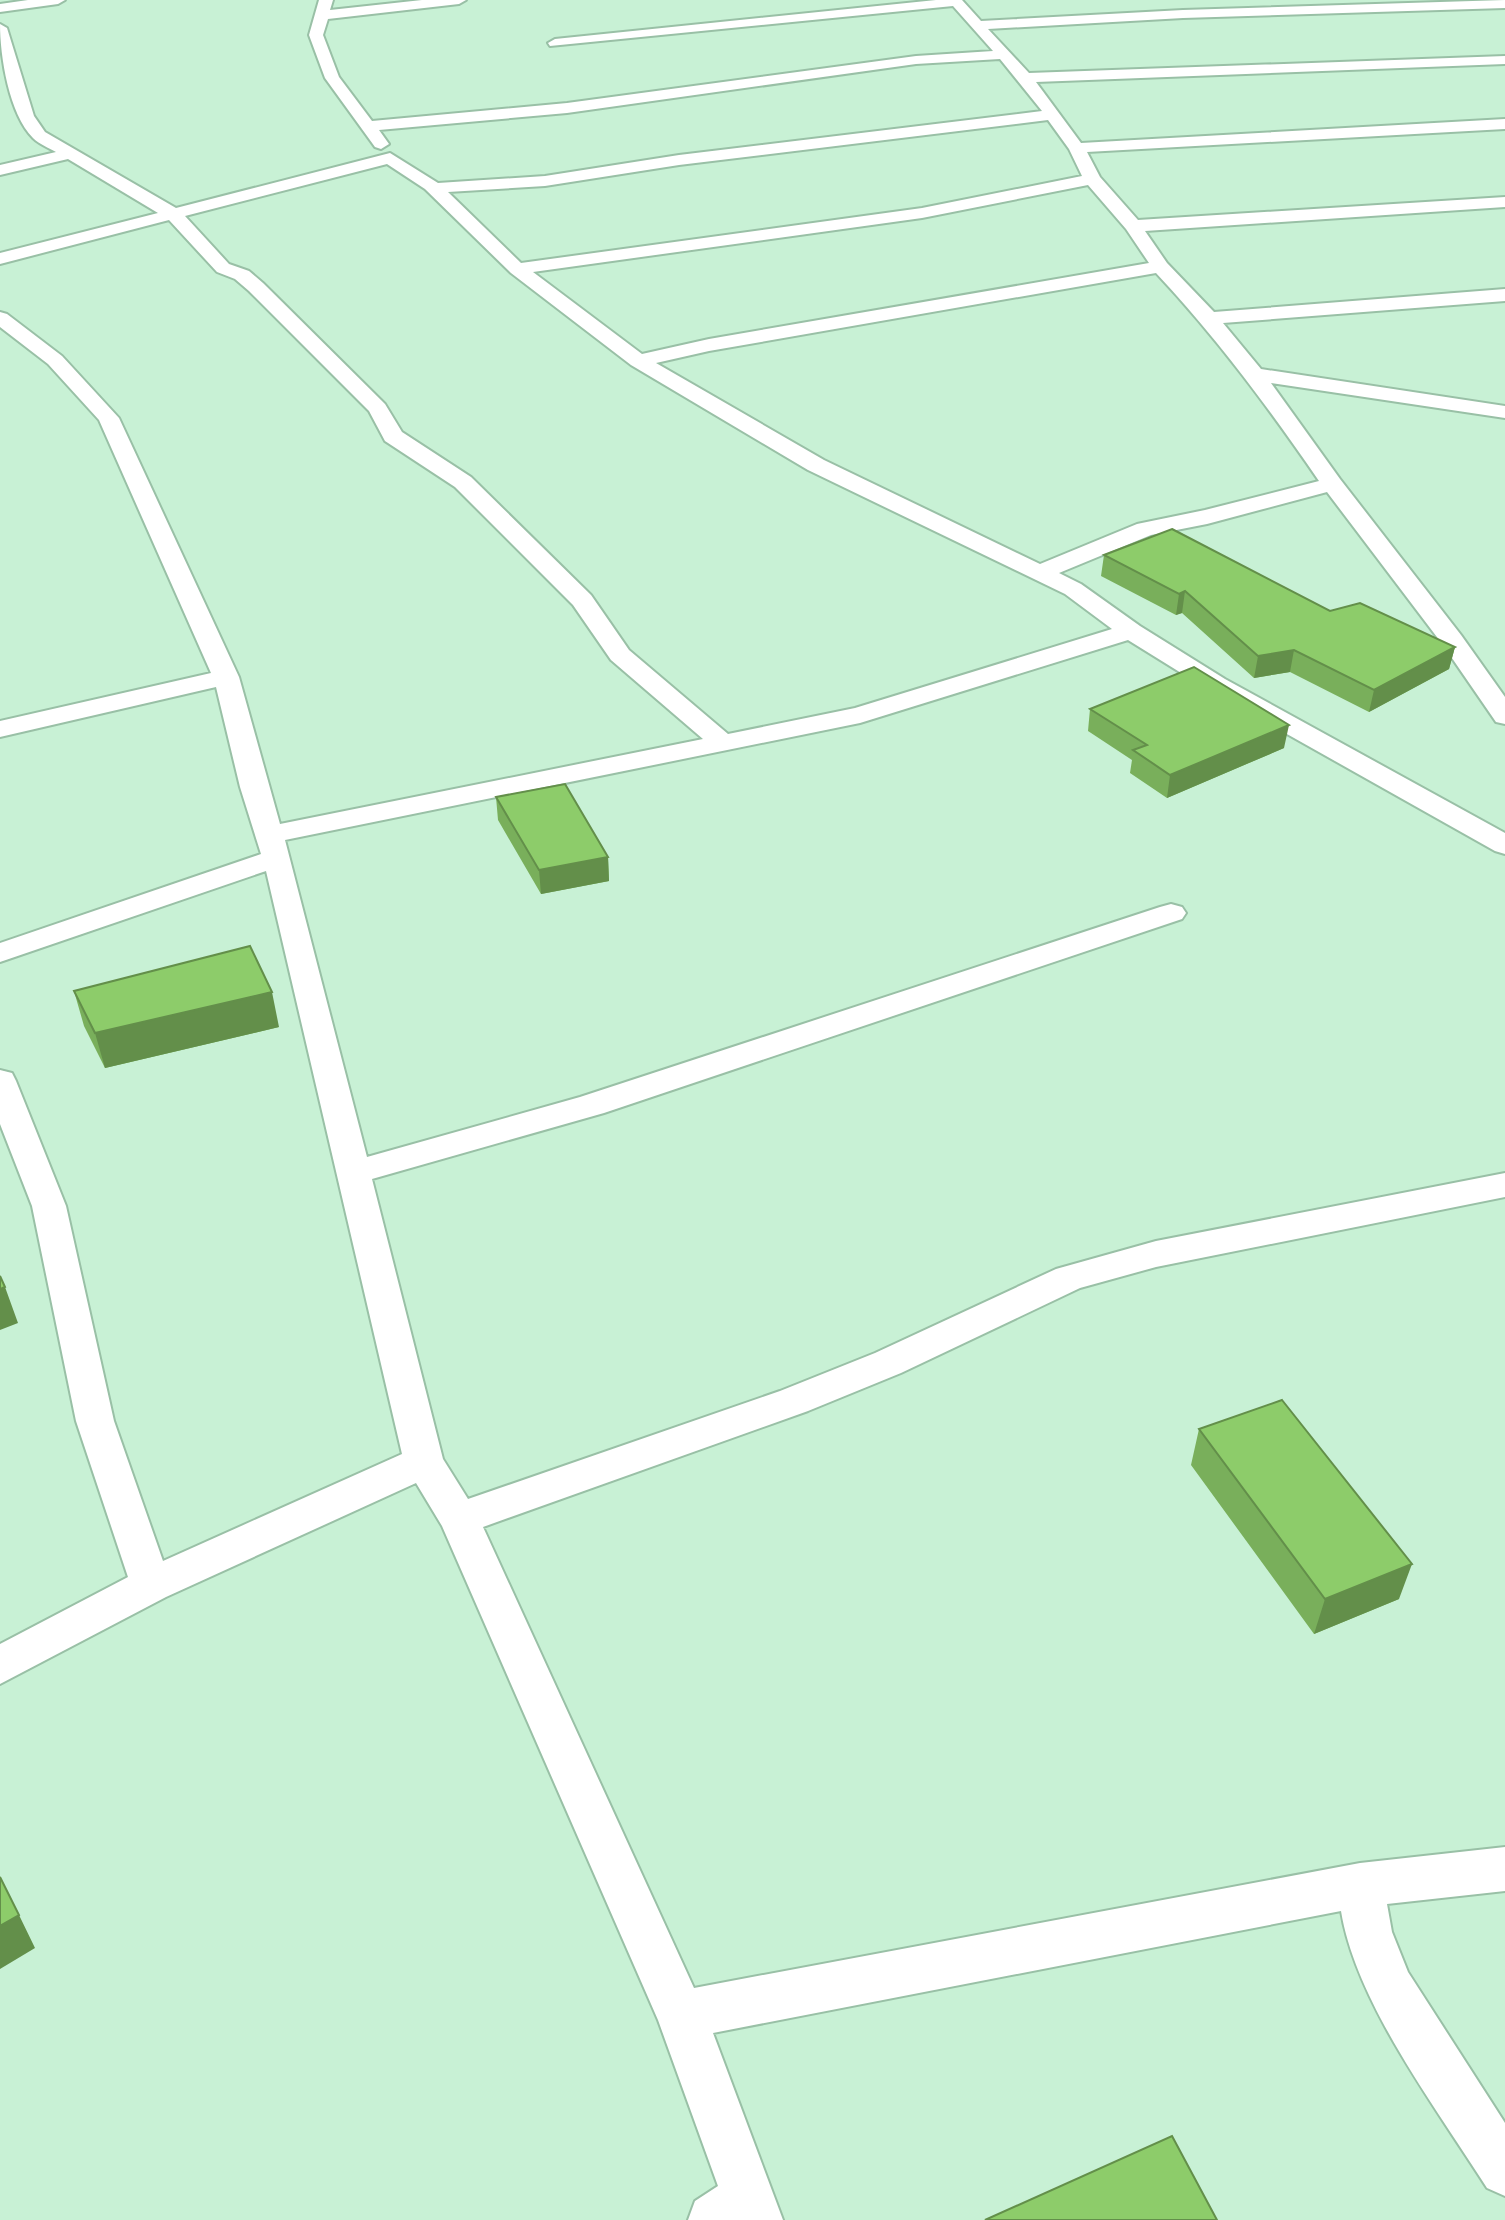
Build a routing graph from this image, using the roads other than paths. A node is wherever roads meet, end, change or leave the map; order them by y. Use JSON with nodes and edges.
{"nodes":[{"id":1,"x":58,"y":0,"type":"edge"},
{"id":2,"x":458,"y":0,"type":"edge"},
{"id":3,"x":956,"y":1,"type":"edge"},
{"id":4,"x":1505,"y":4,"type":"edge"},
{"id":5,"x":324,"y":7,"type":"edge"},
{"id":6,"x":0,"y":8,"type":"edge"},
{"id":7,"x":980,"y":26,"type":"junction"},
{"id":8,"x":0,"y":28,"type":"edge"},
{"id":9,"x":555,"y":43,"type":"dead end"},
{"id":10,"x":1006,"y":54,"type":"junction"},
{"id":11,"x":1505,"y":60,"type":"edge"},
{"id":12,"x":1025,"y":78,"type":"junction"},
{"id":13,"x":1051,"y":115,"type":"junction"},
{"id":14,"x":1505,"y":124,"type":"edge"},
{"id":15,"x":368,"y":127,"type":"junction"},
{"id":16,"x":1077,"y":148,"type":"junction"},
{"id":17,"x":69,"y":154,"type":"junction"},
{"id":18,"x":390,"y":158,"type":"junction"},
{"id":19,"x":0,"y":170,"type":"edge"},
{"id":20,"x":1092,"y":179,"type":"junction"},
{"id":21,"x":434,"y":188,"type":"junction"},
{"id":22,"x":1505,"y":202,"type":"edge"},
{"id":23,"x":173,"y":214,"type":"junction"},
{"id":24,"x":1133,"y":226,"type":"junction"},
{"id":25,"x":0,"y":259,"type":"edge"},
{"id":26,"x":1160,"y":268,"type":"junction"},
{"id":27,"x":517,"y":269,"type":"junction"},
{"id":28,"x":1505,"y":295,"type":"edge"},
{"id":29,"x":0,"y":318,"type":"edge"},
{"id":30,"x":1209,"y":318,"type":"junction"},
{"id":31,"x":638,"y":361,"type":"junction"},
{"id":32,"x":1255,"y":374,"type":"junction"},
{"id":33,"x":1505,"y":412,"type":"edge"},
{"id":34,"x":1332,"y":484,"type":"junction"},
{"id":35,"x":1039,"y":573,"type":"junction"},
{"id":36,"x":1131,"y":631,"type":"junction"},
{"id":37,"x":226,"y":677,"type":"junction"},
{"id":38,"x":1505,"y":716,"type":"edge"},
{"id":39,"x":0,"y":729,"type":"edge"},
{"id":40,"x":721,"y":741,"type":"junction"},
{"id":41,"x":1505,"y":845,"type":"edge"},
{"id":42,"x":273,"y":846,"type":"junction"},
{"id":43,"x":1171,"y":913,"type":"dead end"},
{"id":44,"x":0,"y":953,"type":"edge"},
{"id":45,"x":0,"y":1081,"type":"edge"},
{"id":46,"x":354,"y":1172,"type":"junction"},
{"id":47,"x":1505,"y":1185,"type":"edge"},
{"id":48,"x":424,"y":1462,"type":"junction"},
{"id":49,"x":458,"y":1519,"type":"junction"},
{"id":50,"x":150,"y":1585,"type":"junction"},
{"id":51,"x":0,"y":1665,"type":"edge"},
{"id":52,"x":1505,"y":1869,"type":"edge"},
{"id":53,"x":1360,"y":1885,"type":"junction"},
{"id":54,"x":681,"y":2015,"type":"junction"},
{"id":55,"x":1505,"y":2170,"type":"edge"},
{"id":56,"x":740,"y":2212,"type":"edge"}],
"edges":[{"from":1,"to":6,"type":"street"},
{"from":2,"to":5,"type":"street"},
{"from":3,"to":7,"type":"street"},
{"from":3,"to":9,"type":"street"},
{"from":4,"to":7,"type":"street"},
{"from":5,"to":15,"type":"street"},
{"from":7,"to":10,"type":"street"},
{"from":8,"to":17,"type":"street"},
{"from":10,"to":12,"type":"street"},
{"from":10,"to":15,"type":"street"},
{"from":11,"to":12,"type":"street"},
{"from":12,"to":13,"type":"street"},
{"from":13,"to":16,"type":"street"},
{"from":13,"to":21,"type":"street"},
{"from":14,"to":16,"type":"street"},
{"from":15,"to":18,"type":"street"},
{"from":16,"to":20,"type":"street"},
{"from":17,"to":19,"type":"street"},
{"from":17,"to":23,"type":"street"},
{"from":18,"to":21,"type":"street"},
{"from":18,"to":23,"type":"street"},
{"from":20,"to":24,"type":"street"},
{"from":20,"to":27,"type":"street"},
{"from":21,"to":27,"type":"street"},
{"from":22,"to":24,"type":"street"},
{"from":23,"to":25,"type":"street"},
{"from":23,"to":40,"type":"street"},
{"from":24,"to":26,"type":"street"},
{"from":26,"to":30,"type":"street"},
{"from":26,"to":31,"type":"street"},
{"from":27,"to":31,"type":"street"},
{"from":28,"to":30,"type":"street"},
{"from":29,"to":37,"type":"street"},
{"from":30,"to":32,"type":"street"},
{"from":31,"to":35,"type":"street"},
{"from":32,"to":33,"type":"street"},
{"from":32,"to":34,"type":"street"},
{"from":34,"to":35,"type":"street"},
{"from":34,"to":38,"type":"street"},
{"from":35,"to":36,"type":"street"},
{"from":36,"to":40,"type":"street"},
{"from":36,"to":41,"type":"street"},
{"from":37,"to":39,"type":"street"},
{"from":37,"to":42,"type":"street"},
{"from":40,"to":42,"type":"street"},
{"from":42,"to":44,"type":"street"},
{"from":42,"to":46,"type":"street"},
{"from":43,"to":46,"type":"street"},
{"from":45,"to":50,"type":"street"},
{"from":46,"to":48,"type":"street"},
{"from":47,"to":49,"type":"street"},
{"from":48,"to":49,"type":"street"},
{"from":48,"to":50,"type":"street"},
{"from":49,"to":54,"type":"street"},
{"from":50,"to":51,"type":"street"},
{"from":52,"to":53,"type":"street"},
{"from":53,"to":54,"type":"street"},
{"from":53,"to":55,"type":"street"},
{"from":54,"to":56,"type":"street"}]}
